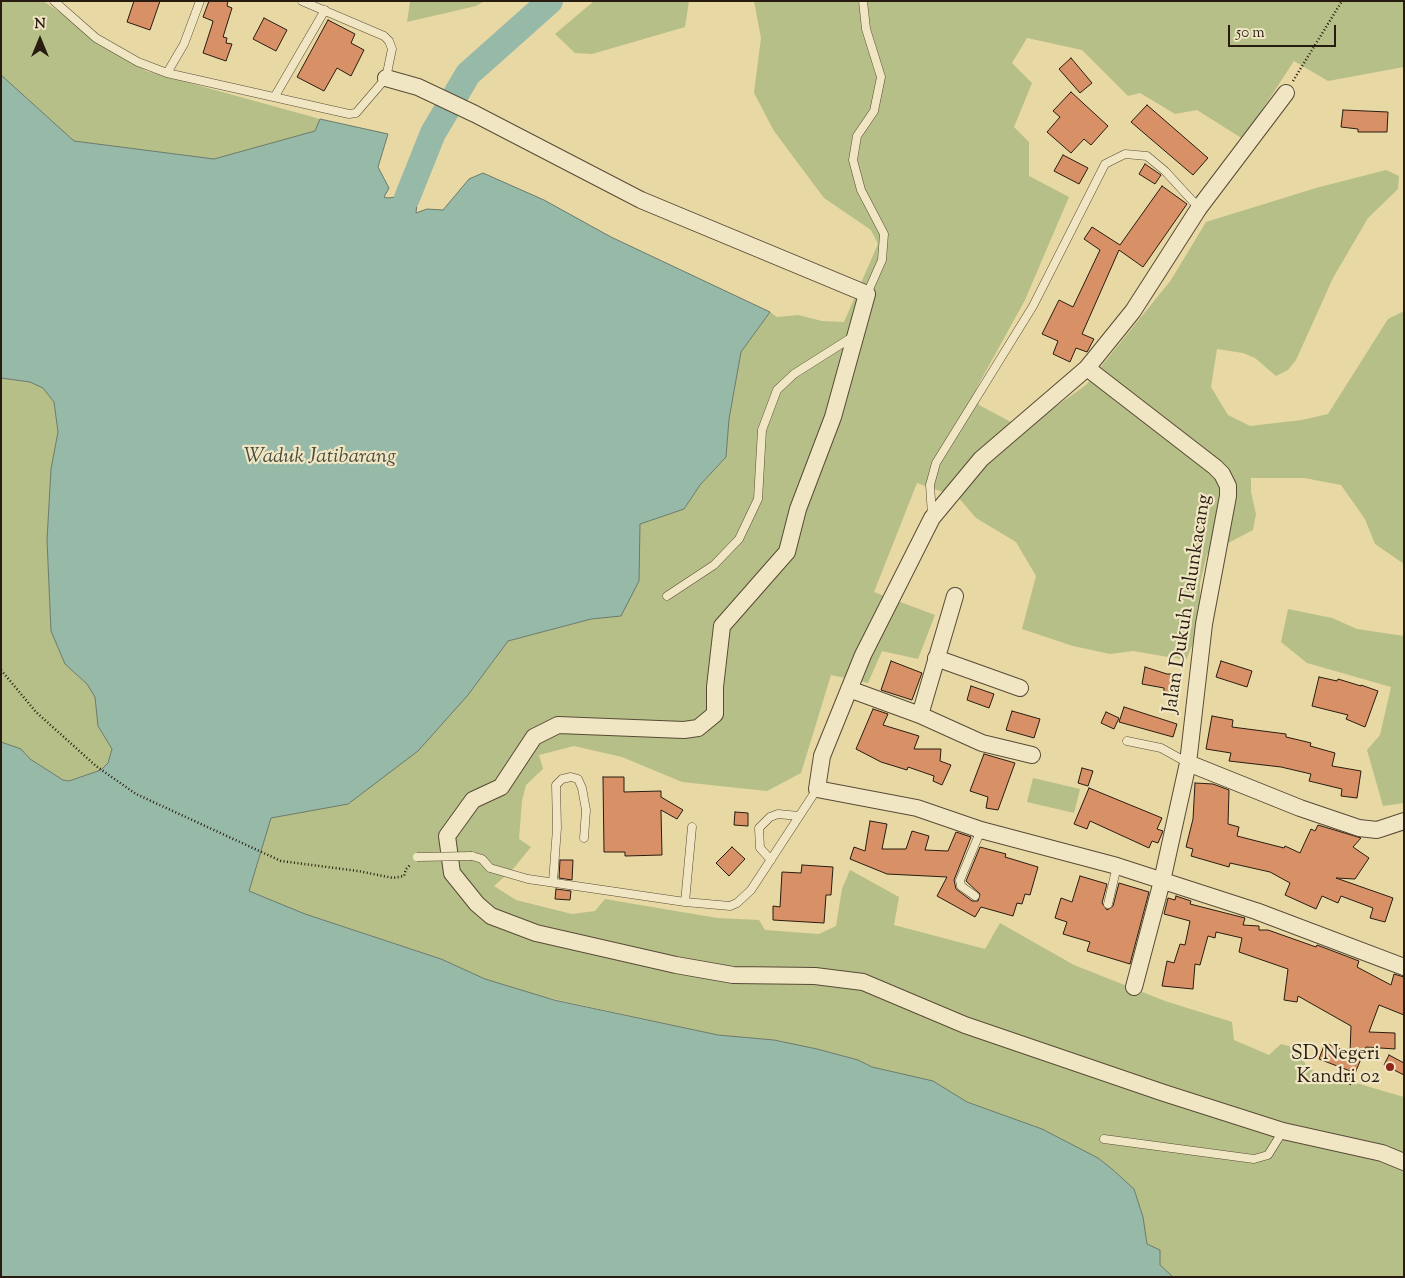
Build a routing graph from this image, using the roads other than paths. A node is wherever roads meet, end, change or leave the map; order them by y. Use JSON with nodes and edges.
{"nodes":[{"id":1,"x":54,"y":1,"type":"edge"},
{"id":2,"x":200,"y":1,"type":"edge"},
{"id":3,"x":302,"y":1,"type":"edge"},
{"id":4,"x":863,"y":1,"type":"edge"},
{"id":5,"x":325,"y":10,"type":"junction"},
{"id":6,"x":168,"y":73,"type":"junction"},
{"id":7,"x":386,"y":78,"type":"junction"},
{"id":8,"x":1286,"y":93,"type":"road end"},
{"id":9,"x":275,"y":96,"type":"junction"},
{"id":10,"x":1199,"y":208,"type":"junction"},
{"id":11,"x":865,"y":293,"type":"junction"},
{"id":12,"x":856,"y":335,"type":"junction"},
{"id":13,"x":1087,"y":368,"type":"junction"},
{"id":14,"x":932,"y":518,"type":"junction"},
{"id":15,"x":667,"y":596,"type":"dead end"},
{"id":16,"x":955,"y":596,"type":"dead end"},
{"id":17,"x":936,"y":658,"type":"junction"},
{"id":18,"x":1020,"y":688,"type":"dead end"},
{"id":19,"x":849,"y":689,"type":"junction"},
{"id":20,"x":920,"y":715,"type":"junction"},
{"id":21,"x":1126,"y":741,"type":"dead end"},
{"id":22,"x":1032,"y":755,"type":"dead end"},
{"id":23,"x":1188,"y":763,"type":"junction"},
{"id":24,"x":817,"y":789,"type":"junction"},
{"id":25,"x":799,"y":816,"type":"junction"},
{"id":26,"x":1404,"y":821,"type":"edge"},
{"id":27,"x":692,"y":827,"type":"dead end"},
{"id":28,"x":981,"y":830,"type":"junction"},
{"id":29,"x":584,"y":838,"type":"dead end"},
{"id":30,"x":417,"y":857,"type":"road end"},
{"id":31,"x":770,"y":860,"type":"junction"},
{"id":32,"x":1117,"y":866,"type":"junction"},
{"id":33,"x":1162,"y":881,"type":"junction"},
{"id":34,"x":553,"y":882,"type":"junction"},
{"id":35,"x":975,"y":896,"type":"dead end"},
{"id":36,"x":685,"y":902,"type":"junction"},
{"id":37,"x":1108,"y":904,"type":"dead end"},
{"id":38,"x":1404,"y":967,"type":"edge"},
{"id":39,"x":1134,"y":987,"type":"dead end"},
{"id":40,"x":1283,"y":1131,"type":"junction"},
{"id":41,"x":1104,"y":1138,"type":"dead end"},
{"id":42,"x":1404,"y":1162,"type":"edge"}],
"edges":[{"from":1,"to":6,"type":"lane"},
{"from":2,"to":6,"type":"lane"},
{"from":3,"to":5,"type":"lane"},
{"from":4,"to":11,"type":"lane"},
{"from":5,"to":7,"type":"lane"},
{"from":5,"to":9,"type":"lane"},
{"from":6,"to":9,"type":"lane"},
{"from":7,"to":9,"type":"lane"},
{"from":7,"to":11,"type":"street"},
{"from":8,"to":10,"type":"street"},
{"from":10,"to":13,"type":"street"},
{"from":10,"to":14,"type":"lane"},
{"from":11,"to":12,"type":"street"},
{"from":12,"to":15,"type":"lane"},
{"from":12,"to":40,"type":"street"},
{"from":13,"to":14,"type":"street"},
{"from":13,"to":23,"type":"street","name":"Jalan Dukuh Talunkacang"},
{"from":14,"to":19,"type":"street"},
{"from":16,"to":17,"type":"street"},
{"from":17,"to":18,"type":"street"},
{"from":17,"to":20,"type":"street"},
{"from":19,"to":20,"type":"street"},
{"from":19,"to":24,"type":"street"},
{"from":20,"to":22,"type":"street"},
{"from":21,"to":23,"type":"lane"},
{"from":23,"to":26,"type":"street"},
{"from":23,"to":33,"type":"street","name":"Jalan Dukuh Talunkacang"},
{"from":24,"to":25,"type":"lane"},
{"from":24,"to":28,"type":"street"},
{"from":25,"to":31,"type":"lane"},
{"from":25,"to":31,"type":"lane"},
{"from":27,"to":36,"type":"lane"},
{"from":28,"to":32,"type":"street"},
{"from":28,"to":35,"type":"lane"},
{"from":29,"to":34,"type":"lane"},
{"from":30,"to":34,"type":"lane","bridge":true},
{"from":31,"to":36,"type":"lane"},
{"from":32,"to":33,"type":"street"},
{"from":32,"to":37,"type":"lane"},
{"from":33,"to":38,"type":"street"},
{"from":33,"to":39,"type":"street","name":"Jalan Dukuh Talunkacang"},
{"from":34,"to":36,"type":"lane"},
{"from":40,"to":41,"type":"lane"},
{"from":40,"to":42,"type":"street"}]}
